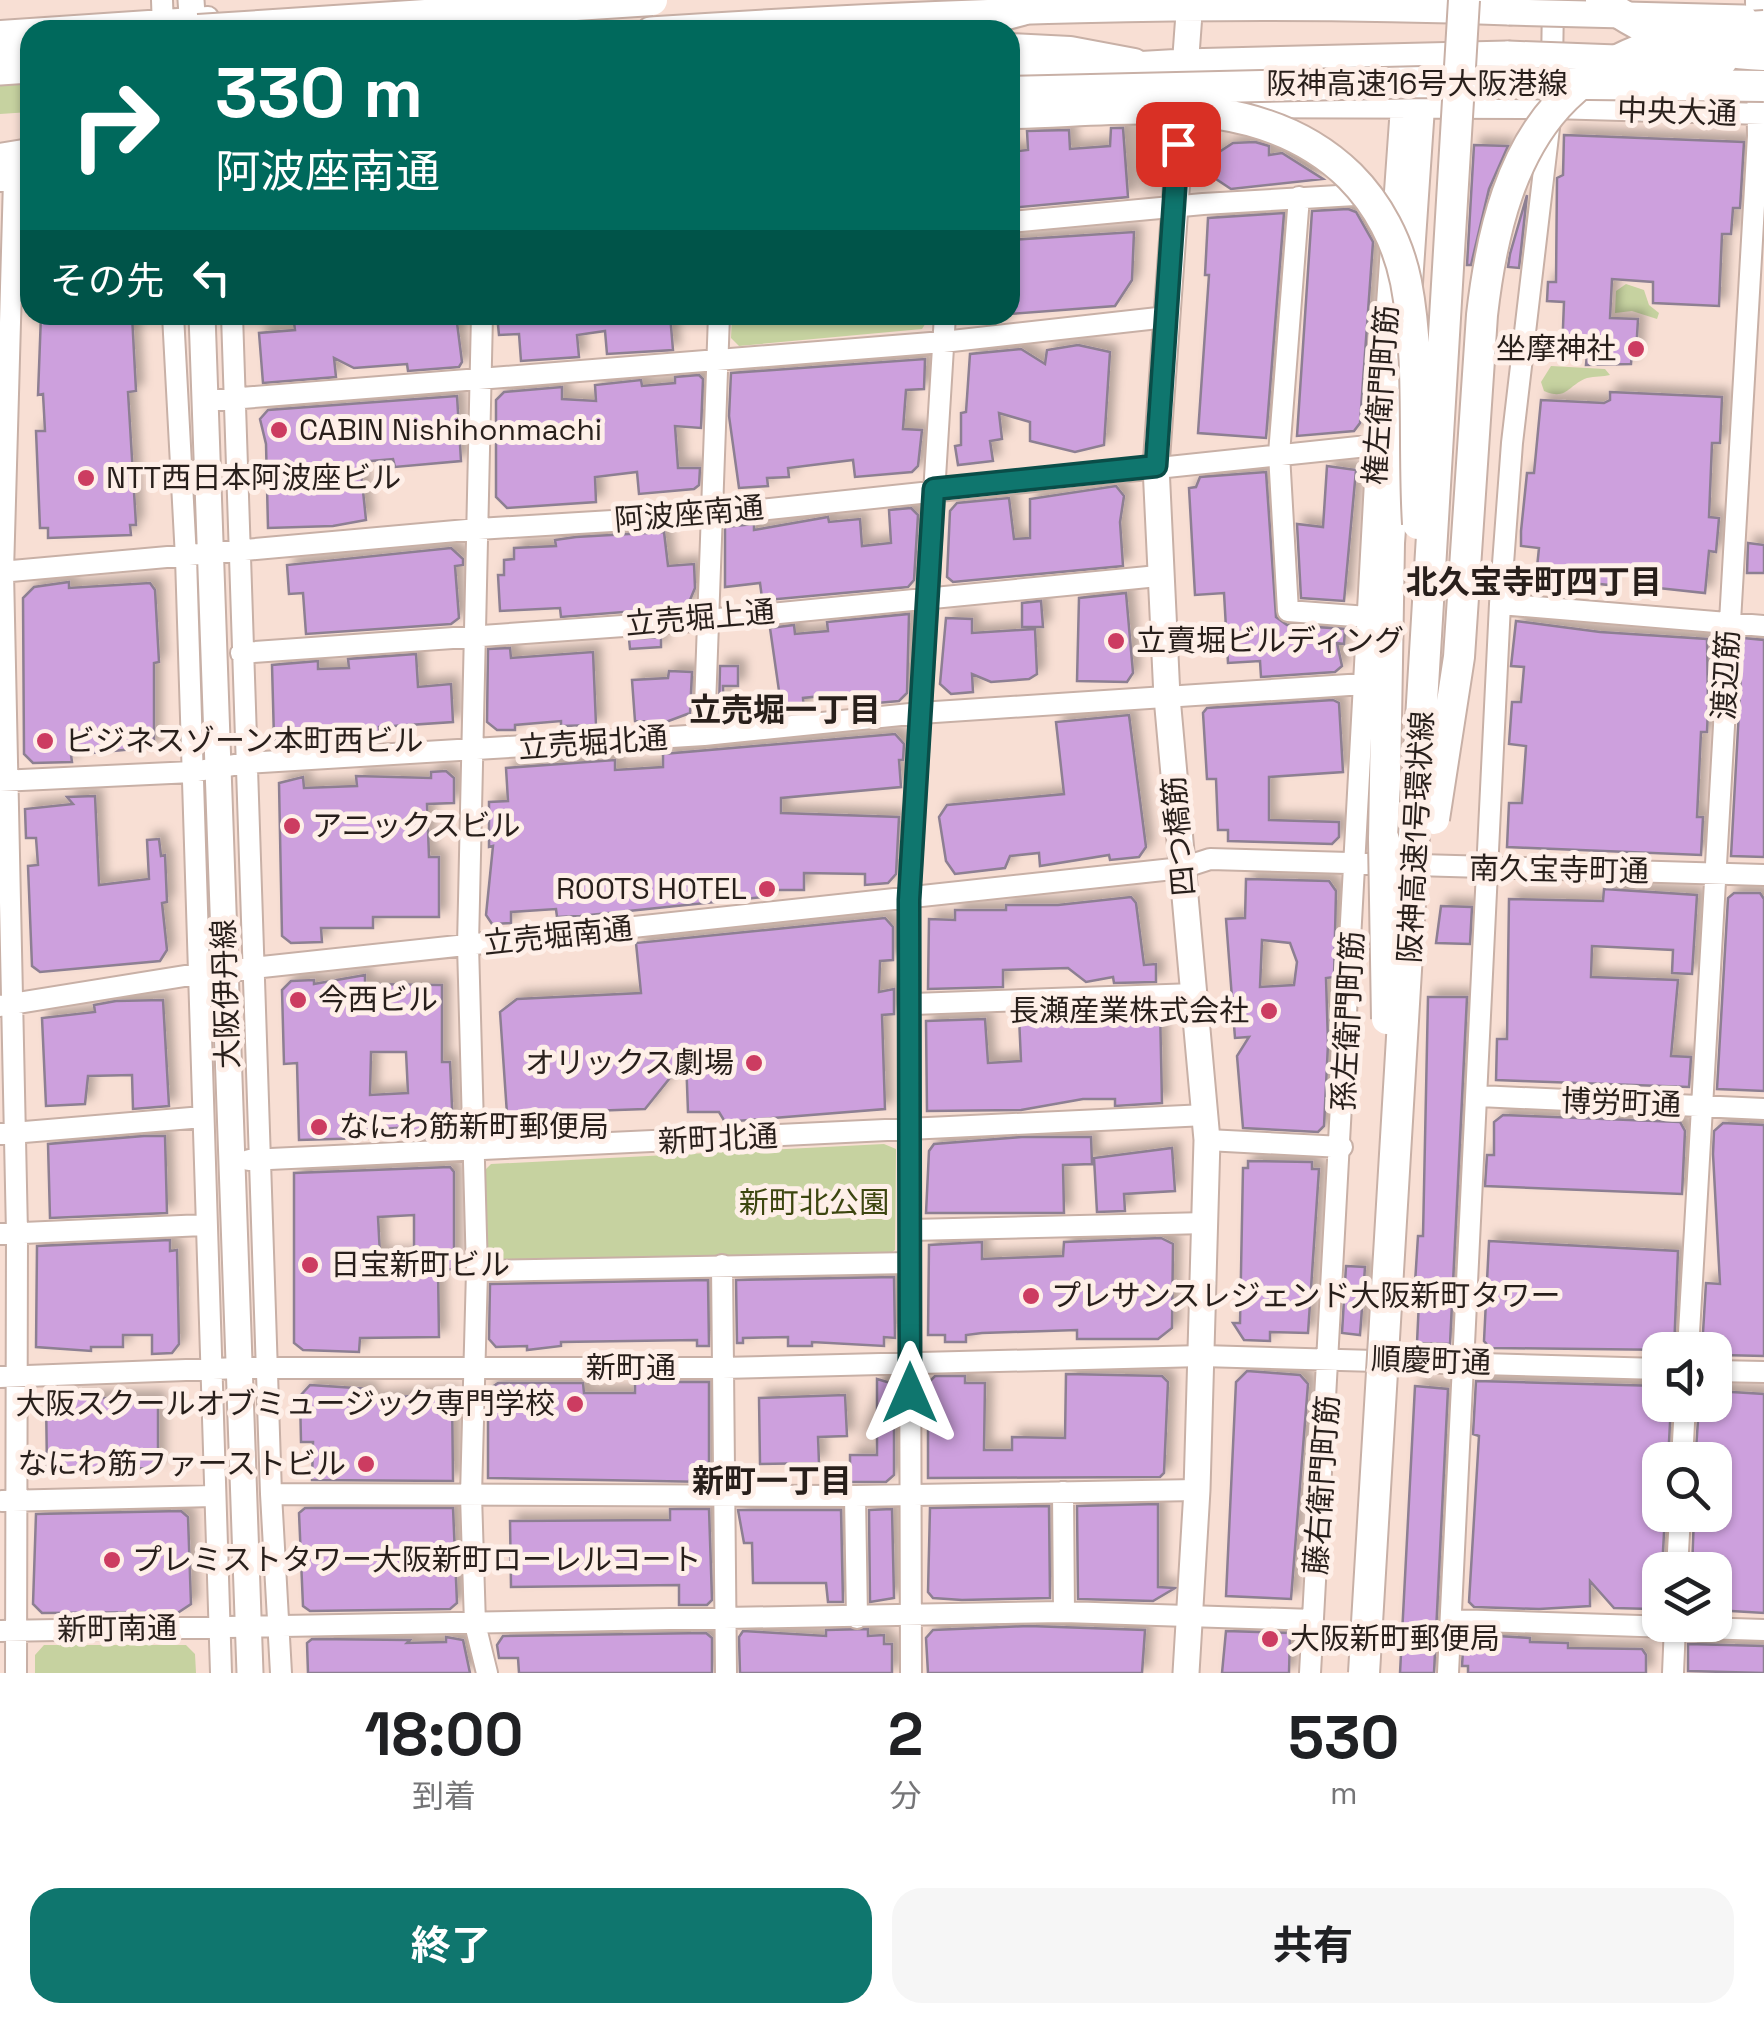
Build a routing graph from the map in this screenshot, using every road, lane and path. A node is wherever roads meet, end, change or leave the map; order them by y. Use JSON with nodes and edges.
{"nodes":[{"id":1,"x":487,"y":0,"type":"edge"},
{"id":2,"x":495,"y":0,"type":"edge"},
{"id":3,"x":652,"y":0,"type":"edge"},
{"id":4,"x":1464,"y":0,"type":"edge"},
{"id":5,"x":1553,"y":0,"type":"edge"},
{"id":6,"x":1601,"y":0,"type":"edge"},
{"id":7,"x":1756,"y":0,"type":"edge"},
{"id":8,"x":1190,"y":2,"type":"edge"},
{"id":9,"x":1368,"y":3,"type":"edge"},
{"id":10,"x":1022,"y":10,"type":"junction"},
{"id":11,"x":162,"y":17,"type":"edge"},
{"id":12,"x":205,"y":18,"type":"edge"},
{"id":13,"x":836,"y":20,"type":"edge"},
{"id":14,"x":984,"y":20,"type":"edge"},
{"id":15,"x":1764,"y":22,"type":"edge"},
{"id":16,"x":1020,"y":50,"type":"edge"},
{"id":17,"x":1764,"y":55,"type":"edge"},
{"id":18,"x":1356,"y":61,"type":"junction"},
{"id":19,"x":1184,"y":62,"type":"junction"},
{"id":20,"x":1764,"y":63,"type":"edge"},
{"id":21,"x":1134,"y":64,"type":"junction"},
{"id":22,"x":1020,"y":71,"type":"edge"},
{"id":23,"x":1020,"y":92,"type":"edge"},
{"id":24,"x":1762,"y":105,"type":"edge"},
{"id":25,"x":1181,"y":107,"type":"junction"},
{"id":26,"x":1410,"y":107,"type":"junction"},
{"id":27,"x":1551,"y":108,"type":"junction"},
{"id":28,"x":1020,"y":115,"type":"edge"},
{"id":29,"x":1020,"y":116,"type":"edge"},
{"id":30,"x":15,"y":169,"type":"edge"},
{"id":31,"x":1394,"y":193,"type":"junction"},
{"id":32,"x":1299,"y":197,"type":"junction"},
{"id":33,"x":1175,"y":208,"type":"junction"},
{"id":34,"x":1020,"y":221,"type":"edge"},
{"id":35,"x":1167,"y":317,"type":"junction"},
{"id":36,"x":174,"y":325,"type":"edge"},
{"id":37,"x":202,"y":325,"type":"edge"},
{"id":38,"x":232,"y":325,"type":"edge"},
{"id":39,"x":482,"y":325,"type":"edge"},
{"id":40,"x":719,"y":325,"type":"edge"},
{"id":41,"x":945,"y":325,"type":"edge"},
{"id":42,"x":944,"y":342,"type":"junction"},
{"id":43,"x":717,"y":360,"type":"junction"},
{"id":44,"x":481,"y":378,"type":"junction"},
{"id":45,"x":5,"y":389,"type":"edge"},
{"id":46,"x":204,"y":401,"type":"junction"},
{"id":47,"x":233,"y":401,"type":"junction"},
{"id":48,"x":1377,"y":445,"type":"junction"},
{"id":49,"x":1280,"y":454,"type":"junction"},
{"id":50,"x":1156,"y":466,"type":"junction"},
{"id":51,"x":934,"y":489,"type":"junction"},
{"id":52,"x":712,"y":515,"type":"junction"},
{"id":53,"x":478,"y":530,"type":"junction"},
{"id":54,"x":225,"y":554,"type":"junction"},
{"id":55,"x":186,"y":558,"type":"junction"},
{"id":56,"x":2,"y":572,"type":"edge"},
{"id":57,"x":1158,"y":576,"type":"junction"},
{"id":58,"x":928,"y":597,"type":"junction"},
{"id":59,"x":1500,"y":604,"type":"junction"},
{"id":60,"x":1368,"y":617,"type":"junction"},
{"id":61,"x":708,"y":620,"type":"junction"},
{"id":62,"x":1728,"y":625,"type":"junction"},
{"id":63,"x":1764,"y":626,"type":"edge"},
{"id":64,"x":475,"y":634,"type":"junction"},
{"id":65,"x":242,"y":652,"type":"junction"},
{"id":66,"x":1426,"y":660,"type":"junction"},
{"id":67,"x":1364,"y":684,"type":"junction"},
{"id":68,"x":1167,"y":697,"type":"junction"},
{"id":69,"x":4,"y":712,"type":"edge"},
{"id":70,"x":920,"y":713,"type":"junction"},
{"id":71,"x":704,"y":735,"type":"junction"},
{"id":72,"x":472,"y":751,"type":"junction"},
{"id":73,"x":246,"y":764,"type":"junction"},
{"id":74,"x":218,"y":768,"type":"junction"},
{"id":75,"x":192,"y":772,"type":"junction"},
{"id":76,"x":5,"y":781,"type":"edge"},
{"id":77,"x":1355,"y":863,"type":"junction"},
{"id":78,"x":1182,"y":868,"type":"junction"},
{"id":79,"x":1486,"y":868,"type":"junction"},
{"id":80,"x":1716,"y":874,"type":"junction"},
{"id":81,"x":1764,"y":875,"type":"edge"},
{"id":82,"x":909,"y":900,"type":"junction"},
{"id":83,"x":468,"y":945,"type":"junction"},
{"id":84,"x":252,"y":970,"type":"junction"},
{"id":85,"x":226,"y":971,"type":"junction"},
{"id":86,"x":198,"y":974,"type":"junction"},
{"id":87,"x":1195,"y":994,"type":"junction"},
{"id":88,"x":7,"y":1004,"type":"edge"},
{"id":89,"x":912,"y":1004,"type":"junction"},
{"id":90,"x":1406,"y":1006,"type":"junction"},
{"id":91,"x":1479,"y":1096,"type":"junction"},
{"id":92,"x":1703,"y":1106,"type":"junction"},
{"id":93,"x":1764,"y":1108,"type":"edge"},
{"id":94,"x":202,"y":1117,"type":"junction"},
{"id":95,"x":1206,"y":1128,"type":"junction"},
{"id":96,"x":912,"y":1130,"type":"junction"},
{"id":97,"x":7,"y":1133,"type":"edge"},
{"id":98,"x":1342,"y":1147,"type":"junction"},
{"id":99,"x":473,"y":1150,"type":"junction"},
{"id":100,"x":260,"y":1158,"type":"junction"},
{"id":101,"x":231,"y":1162,"type":"junction"},
{"id":102,"x":1207,"y":1224,"type":"junction"},
{"id":103,"x":204,"y":1225,"type":"junction"},
{"id":104,"x":912,"y":1230,"type":"junction"},
{"id":105,"x":1391,"y":1232,"type":"junction"},
{"id":106,"x":8,"y":1234,"type":"edge"},
{"id":107,"x":910,"y":1263,"type":"junction"},
{"id":108,"x":722,"y":1265,"type":"junction"},
{"id":109,"x":478,"y":1271,"type":"junction"},
{"id":110,"x":1689,"y":1332,"type":"edge"},
{"id":111,"x":1202,"y":1356,"type":"junction"},
{"id":112,"x":1330,"y":1358,"type":"junction"},
{"id":113,"x":910,"y":1360,"type":"junction"},
{"id":114,"x":1466,"y":1362,"type":"junction"},
{"id":115,"x":239,"y":1368,"type":"junction"},
{"id":116,"x":267,"y":1368,"type":"junction"},
{"id":117,"x":722,"y":1368,"type":"junction"},
{"id":118,"x":1642,"y":1368,"type":"edge"},
{"id":119,"x":210,"y":1369,"type":"junction"},
{"id":120,"x":474,"y":1369,"type":"junction"},
{"id":121,"x":1732,"y":1371,"type":"edge"},
{"id":122,"x":1764,"y":1372,"type":"edge"},
{"id":123,"x":7,"y":1377,"type":"edge"},
{"id":124,"x":1197,"y":1490,"type":"junction"},
{"id":125,"x":1063,"y":1492,"type":"junction"},
{"id":126,"x":910,"y":1493,"type":"junction"},
{"id":127,"x":270,"y":1494,"type":"junction"},
{"id":128,"x":472,"y":1495,"type":"junction"},
{"id":129,"x":726,"y":1495,"type":"junction"},
{"id":130,"x":214,"y":1496,"type":"junction"},
{"id":131,"x":855,"y":1496,"type":"junction"},
{"id":132,"x":7,"y":1501,"type":"edge"},
{"id":133,"x":1064,"y":1612,"type":"junction"},
{"id":134,"x":1189,"y":1615,"type":"junction"},
{"id":135,"x":911,"y":1617,"type":"junction"},
{"id":136,"x":856,"y":1618,"type":"junction"},
{"id":137,"x":726,"y":1620,"type":"junction"},
{"id":138,"x":1313,"y":1620,"type":"junction"},
{"id":139,"x":1452,"y":1620,"type":"junction"},
{"id":140,"x":279,"y":1624,"type":"junction"},
{"id":141,"x":474,"y":1624,"type":"junction"},
{"id":142,"x":1642,"y":1625,"type":"edge"},
{"id":143,"x":234,"y":1626,"type":"junction"},
{"id":144,"x":1732,"y":1629,"type":"edge"},
{"id":145,"x":1764,"y":1630,"type":"edge"},
{"id":146,"x":8,"y":1631,"type":"edge"},
{"id":147,"x":1674,"y":1642,"type":"edge"},
{"id":148,"x":16,"y":1673,"type":"edge"},
{"id":149,"x":221,"y":1673,"type":"edge"},
{"id":150,"x":250,"y":1673,"type":"edge"},
{"id":151,"x":281,"y":1673,"type":"edge"},
{"id":152,"x":487,"y":1673,"type":"edge"},
{"id":153,"x":726,"y":1673,"type":"edge"},
{"id":154,"x":910,"y":1673,"type":"edge"},
{"id":155,"x":1186,"y":1673,"type":"edge"},
{"id":156,"x":1310,"y":1673,"type":"edge"},
{"id":157,"x":1364,"y":1673,"type":"edge"},
{"id":158,"x":1448,"y":1673,"type":"edge"},
{"id":159,"x":1673,"y":1673,"type":"edge"}],
"edges":[{"from":1,"to":2,"type":"street"},
{"from":1,"to":12,"type":"street"},
{"from":3,"to":12,"type":"highway","bridge":true},
{"from":4,"to":66,"type":"highway","name":"阪神高速1号環状線","bridge":true},
{"from":5,"to":27,"type":"street"},
{"from":6,"to":17,"type":"highway","bridge":true},
{"from":7,"to":24,"type":"street","name":"渡辺筋"},
{"from":8,"to":9,"type":"main road"},
{"from":8,"to":10,"type":"main road"},
{"from":8,"to":19,"type":"main road","name":"四つ橋筋"},
{"from":9,"to":15,"type":"main road","bridge":true},
{"from":10,"to":13,"type":"main road"},
{"from":10,"to":14,"type":"highway"},
{"from":11,"to":12,"type":"street"},
{"from":15,"to":90,"type":"highway","bridge":true},
{"from":16,"to":21,"type":"highway"},
{"from":18,"to":19,"type":"main road","name":"中央大通"},
{"from":18,"to":20,"type":"main road","name":"中央大通","bridge":true},
{"from":18,"to":27,"type":"street","name":"中央大通"},
{"from":19,"to":21,"type":"main road","name":"中央大通"},
{"from":19,"to":25,"type":"main road","name":"四つ橋筋"},
{"from":21,"to":22,"type":"main road","name":"中央大通"},
{"from":23,"to":24,"type":"highway","name":"阪神高速16号大阪港線","bridge":true},
{"from":24,"to":27,"type":"street","name":"中央大通"},
{"from":24,"to":62,"type":"street","name":"渡辺筋"},
{"from":25,"to":26,"type":"street"},
{"from":25,"to":28,"type":"street"},
{"from":25,"to":33,"type":"main road","name":"四つ橋筋"},
{"from":26,"to":27,"type":"street"},
{"from":26,"to":31,"type":"street","name":"権左衛門町筋"},
{"from":26,"to":105,"type":"highway","bridge":true},
{"from":27,"to":59,"type":"street"},
{"from":29,"to":66,"type":"highway","bridge":true},
{"from":30,"to":45,"type":"street"},
{"from":31,"to":32,"type":"street"},
{"from":31,"to":48,"type":"street","name":"権左衛門町筋"},
{"from":32,"to":33,"type":"street"},
{"from":32,"to":49,"type":"street"},
{"from":33,"to":34,"type":"street"},
{"from":33,"to":35,"type":"main road","name":"四つ橋筋"},
{"from":35,"to":42,"type":"street"},
{"from":35,"to":50,"type":"main road","name":"四つ橋筋"},
{"from":36,"to":55,"type":"street"},
{"from":37,"to":46,"type":"main road","name":"大阪伊丹線"},
{"from":38,"to":47,"type":"street"},
{"from":39,"to":44,"type":"street"},
{"from":40,"to":43,"type":"street"},
{"from":41,"to":42,"type":"street"},
{"from":42,"to":43,"type":"street"},
{"from":42,"to":51,"type":"street"},
{"from":43,"to":44,"type":"street"},
{"from":43,"to":52,"type":"street"},
{"from":44,"to":47,"type":"street"},
{"from":44,"to":53,"type":"street"},
{"from":45,"to":56,"type":"street"},
{"from":46,"to":47,"type":"street"},
{"from":46,"to":54,"type":"main road","name":"大阪伊丹線"},
{"from":47,"to":54,"type":"street"},
{"from":48,"to":49,"type":"street","name":"阿波座南通"},
{"from":48,"to":60,"type":"street","name":"権左衛門町筋"},
{"from":49,"to":50,"type":"street","name":"阿波座南通"},
{"from":49,"to":60,"type":"street"},
{"from":50,"to":51,"type":"street","name":"阿波座南通"},
{"from":50,"to":57,"type":"main road","name":"四つ橋筋"},
{"from":51,"to":52,"type":"street","name":"阿波座南通"},
{"from":51,"to":58,"type":"street"},
{"from":52,"to":53,"type":"street","name":"阿波座南通"},
{"from":52,"to":61,"type":"street"},
{"from":53,"to":54,"type":"street","name":"阿波座南通"},
{"from":53,"to":64,"type":"street"},
{"from":54,"to":55,"type":"street","name":"阿波座南通"},
{"from":54,"to":65,"type":"street"},
{"from":54,"to":74,"type":"main road","name":"大阪伊丹線"},
{"from":55,"to":56,"type":"street","name":"阿波座南通"},
{"from":55,"to":75,"type":"street"},
{"from":56,"to":69,"type":"street"},
{"from":57,"to":58,"type":"street","name":"立売堀上通"},
{"from":57,"to":68,"type":"main road","name":"四つ橋筋"},
{"from":58,"to":61,"type":"street","name":"立売堀上通"},
{"from":58,"to":70,"type":"street"},
{"from":59,"to":62,"type":"street"},
{"from":59,"to":79,"type":"street"},
{"from":60,"to":67,"type":"street","name":"権左衛門町筋"},
{"from":61,"to":64,"type":"street","name":"立売堀上通"},
{"from":61,"to":71,"type":"street"},
{"from":62,"to":63,"type":"street"},
{"from":62,"to":80,"type":"street","name":"渡辺筋"},
{"from":64,"to":65,"type":"street","name":"立売堀上通"},
{"from":64,"to":72,"type":"street"},
{"from":65,"to":73,"type":"street"},
{"from":66,"to":90,"type":"highway","name":"阪神高速1号環状線","bridge":true},
{"from":67,"to":68,"type":"street","name":"立売堀北通"},
{"from":67,"to":77,"type":"street","name":"孫左衛門町筋"},
{"from":68,"to":70,"type":"street","name":"立売堀北通"},
{"from":68,"to":78,"type":"main road","name":"四つ橋筋"},
{"from":69,"to":76,"type":"street"},
{"from":70,"to":71,"type":"street","name":"立売堀北通"},
{"from":70,"to":82,"type":"street"},
{"from":71,"to":72,"type":"street","name":"立売堀北通"},
{"from":72,"to":73,"type":"street","name":"立売堀北通"},
{"from":72,"to":83,"type":"street"},
{"from":73,"to":74,"type":"street","name":"立売堀北通"},
{"from":73,"to":84,"type":"street"},
{"from":74,"to":75,"type":"street","name":"立売堀北通"},
{"from":74,"to":85,"type":"main road","name":"大阪伊丹線"},
{"from":75,"to":76,"type":"street","name":"立売堀北通"},
{"from":75,"to":86,"type":"street"},
{"from":76,"to":88,"type":"street"},
{"from":77,"to":78,"type":"street","name":"立売堀南通"},
{"from":77,"to":79,"type":"street","name":"南久宝寺町通"},
{"from":77,"to":98,"type":"street","name":"孫左衛門町筋"},
{"from":78,"to":82,"type":"street","name":"立売堀南通"},
{"from":78,"to":87,"type":"main road","name":"四つ橋筋"},
{"from":79,"to":80,"type":"street","name":"南久宝寺町通"},
{"from":79,"to":91,"type":"street"},
{"from":80,"to":81,"type":"street","name":"南久宝寺町通"},
{"from":80,"to":92,"type":"street","name":"渡辺筋"},
{"from":82,"to":83,"type":"street","name":"立売堀南通"},
{"from":82,"to":89,"type":"street"},
{"from":83,"to":84,"type":"street","name":"立売堀南通"},
{"from":83,"to":99,"type":"street"},
{"from":84,"to":85,"type":"street","name":"立売堀南通"},
{"from":84,"to":100,"type":"street"},
{"from":85,"to":86,"type":"street","name":"立売堀南通"},
{"from":85,"to":101,"type":"main road","name":"大阪伊丹線"},
{"from":86,"to":88,"type":"street","name":"立売堀南通"},
{"from":86,"to":94,"type":"street"},
{"from":87,"to":89,"type":"street"},
{"from":87,"to":95,"type":"main road","name":"四つ橋筋"},
{"from":88,"to":97,"type":"street"},
{"from":89,"to":96,"type":"street"},
{"from":90,"to":105,"type":"highway","name":"阪神高速1号環状線","bridge":true},
{"from":91,"to":92,"type":"street","name":"博労町通"},
{"from":91,"to":114,"type":"street"},
{"from":92,"to":93,"type":"street","name":"博労町通"},
{"from":92,"to":110,"type":"street","name":"渡辺筋"},
{"from":94,"to":97,"type":"street"},
{"from":94,"to":103,"type":"street"},
{"from":95,"to":96,"type":"street","name":"新町北通"},
{"from":95,"to":98,"type":"street","name":"新町北通"},
{"from":95,"to":102,"type":"main road","name":"四つ橋筋"},
{"from":96,"to":99,"type":"street","name":"新町北通"},
{"from":96,"to":104,"type":"street"},
{"from":97,"to":106,"type":"street"},
{"from":98,"to":112,"type":"street","name":"孫左衛門町筋"},
{"from":99,"to":100,"type":"street","name":"新町北通"},
{"from":99,"to":109,"type":"street"},
{"from":100,"to":101,"type":"street","name":"新町北通"},
{"from":100,"to":116,"type":"street"},
{"from":101,"to":115,"type":"main road","name":"大阪伊丹線"},
{"from":102,"to":104,"type":"street"},
{"from":102,"to":111,"type":"main road","name":"四つ橋筋"},
{"from":103,"to":106,"type":"street"},
{"from":103,"to":119,"type":"street"},
{"from":104,"to":107,"type":"street"},
{"from":105,"to":157,"type":"highway","name":"阪神高速1号環状線","bridge":true},
{"from":106,"to":123,"type":"street"},
{"from":107,"to":108,"type":"street"},
{"from":107,"to":113,"type":"street"},
{"from":108,"to":109,"type":"street"},
{"from":108,"to":117,"type":"street"},
{"from":109,"to":120,"type":"street"},
{"from":111,"to":112,"type":"street","name":"順慶町通"},
{"from":111,"to":113,"type":"street","name":"新町通"},
{"from":111,"to":124,"type":"main road","name":"四つ橋筋"},
{"from":112,"to":114,"type":"street","name":"順慶町通"},
{"from":112,"to":138,"type":"street","name":"藤右衛門町筋"},
{"from":113,"to":117,"type":"street","name":"新町通"},
{"from":113,"to":126,"type":"street"},
{"from":114,"to":118,"type":"street","name":"順慶町通"},
{"from":114,"to":139,"type":"street"},
{"from":115,"to":116,"type":"street","name":"新町通"},
{"from":115,"to":119,"type":"street","name":"新町通"},
{"from":115,"to":143,"type":"main road","name":"大阪伊丹線"},
{"from":116,"to":120,"type":"street","name":"新町通"},
{"from":116,"to":127,"type":"street"},
{"from":117,"to":120,"type":"street","name":"新町通"},
{"from":117,"to":129,"type":"street"},
{"from":119,"to":123,"type":"street","name":"新町通"},
{"from":119,"to":130,"type":"street"},
{"from":120,"to":128,"type":"street"},
{"from":121,"to":122,"type":"street"},
{"from":123,"to":132,"type":"street"},
{"from":124,"to":125,"type":"street"},
{"from":124,"to":134,"type":"main road","name":"四つ橋筋"},
{"from":125,"to":126,"type":"street"},
{"from":125,"to":133,"type":"street"},
{"from":126,"to":131,"type":"street"},
{"from":126,"to":135,"type":"street"},
{"from":127,"to":128,"type":"street"},
{"from":127,"to":140,"type":"street"},
{"from":128,"to":129,"type":"street"},
{"from":128,"to":141,"type":"street"},
{"from":129,"to":131,"type":"street"},
{"from":129,"to":137,"type":"street"},
{"from":130,"to":132,"type":"street"},
{"from":130,"to":143,"type":"street"},
{"from":131,"to":136,"type":"street"},
{"from":132,"to":146,"type":"street"},
{"from":133,"to":134,"type":"street","name":"新町南通"},
{"from":133,"to":135,"type":"street","name":"新町南通"},
{"from":134,"to":138,"type":"street","name":"新町南通"},
{"from":134,"to":155,"type":"main road","name":"四つ橋筋"},
{"from":135,"to":136,"type":"street","name":"新町南通"},
{"from":135,"to":154,"type":"street"},
{"from":136,"to":137,"type":"street","name":"新町南通"},
{"from":137,"to":141,"type":"street","name":"新町南通"},
{"from":137,"to":153,"type":"street"},
{"from":138,"to":156,"type":"street","name":"藤右衛門町筋"},
{"from":139,"to":142,"type":"street"},
{"from":139,"to":158,"type":"street"},
{"from":140,"to":141,"type":"street","name":"新町南通"},
{"from":140,"to":143,"type":"street","name":"新町南通"},
{"from":140,"to":151,"type":"street"},
{"from":141,"to":152,"type":"street"},
{"from":143,"to":146,"type":"street","name":"新町南通"},
{"from":143,"to":149,"type":"street"},
{"from":143,"to":150,"type":"main road","name":"大阪伊丹線"},
{"from":144,"to":145,"type":"street"},
{"from":146,"to":148,"type":"street"},
{"from":147,"to":159,"type":"street"}]}
